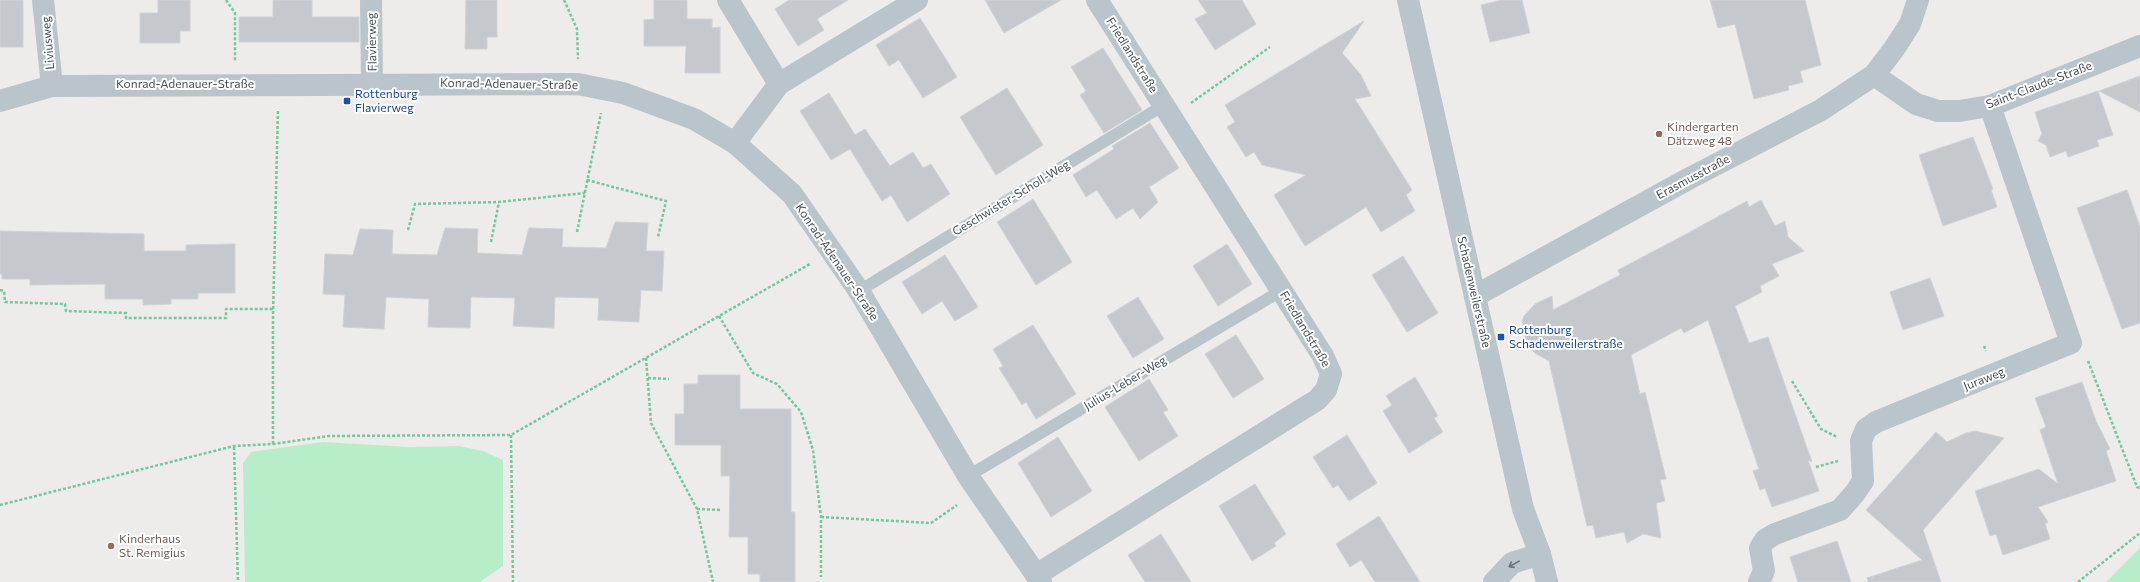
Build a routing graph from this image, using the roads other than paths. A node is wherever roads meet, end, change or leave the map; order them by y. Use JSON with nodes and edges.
{"nodes":[{"id":1,"x":44,"y":0,"type":"edge"},
{"id":2,"x":371,"y":0,"type":"edge"},
{"id":3,"x":728,"y":0,"type":"edge"},
{"id":4,"x":917,"y":0,"type":"edge"},
{"id":5,"x":1097,"y":0,"type":"edge"},
{"id":6,"x":1408,"y":0,"type":"edge"},
{"id":7,"x":1918,"y":0,"type":"edge"},
{"id":8,"x":2140,"y":46,"type":"edge"},
{"id":9,"x":1874,"y":75,"type":"junction"},
{"id":10,"x":372,"y":83,"type":"junction"},
{"id":11,"x":778,"y":84,"type":"junction"},
{"id":12,"x":52,"y":86,"type":"junction"},
{"id":13,"x":0,"y":101,"type":"edge"},
{"id":14,"x":1990,"y":106,"type":"junction"},
{"id":15,"x":1167,"y":111,"type":"junction"},
{"id":16,"x":735,"y":143,"type":"junction"},
{"id":17,"x":859,"y":291,"type":"junction"},
{"id":18,"x":1281,"y":291,"type":"junction"},
{"id":19,"x":1475,"y":296,"type":"junction"},
{"id":20,"x":973,"y":484,"type":"junction"},
{"id":21,"x":1540,"y":554,"type":"junction"},
{"id":22,"x":1039,"y":579,"type":"edge"},
{"id":23,"x":1494,"y":582,"type":"edge"},
{"id":24,"x":1546,"y":582,"type":"edge"},
{"id":25,"x":1759,"y":582,"type":"edge"}],
"edges":[{"from":1,"to":12,"type":"street","name":"Liviusweg"},
{"from":2,"to":10,"type":"street","name":"Flavierweg"},
{"from":3,"to":11,"type":"street"},
{"from":4,"to":11,"type":"street"},
{"from":5,"to":15,"type":"street","name":"Friedlandstraße"},
{"from":6,"to":19,"type":"street","name":"Schadenweilerstraße"},
{"from":7,"to":9,"type":"street","name":"Erasmusstraße"},
{"from":8,"to":14,"type":"street","name":"Saint-Claude-Straße"},
{"from":9,"to":14,"type":"street","name":"Saint-Claude-Straße"},
{"from":9,"to":19,"type":"street","name":"Erasmusstraße"},
{"from":10,"to":12,"type":"street","name":"Konrad-Adenauer-Straße"},
{"from":10,"to":16,"type":"street","name":"Konrad-Adenauer-Straße"},
{"from":11,"to":16,"type":"street"},
{"from":12,"to":13,"type":"street","name":"Konrad-Adenauer-Straße"},
{"from":14,"to":25,"type":"street","name":"Juraweg"},
{"from":15,"to":17,"type":"lane","name":"Geschwister-Scholl-Weg"},
{"from":15,"to":18,"type":"street","name":"Friedlandstraße"},
{"from":16,"to":17,"type":"street","name":"Konrad-Adenauer-Straße"},
{"from":17,"to":20,"type":"street","name":"Konrad-Adenauer-Straße"},
{"from":18,"to":20,"type":"lane","name":"Julius-Leber-Weg"},
{"from":18,"to":22,"type":"street","name":"Friedlandstraße"},
{"from":19,"to":21,"type":"street","name":"Schadenweilerstraße"},
{"from":20,"to":22,"type":"street","name":"Konrad-Adenauer-Straße"},
{"from":21,"to":23,"type":"street","one_way":true},
{"from":21,"to":24,"type":"street","name":"Schadenweilerstraße"}]}
